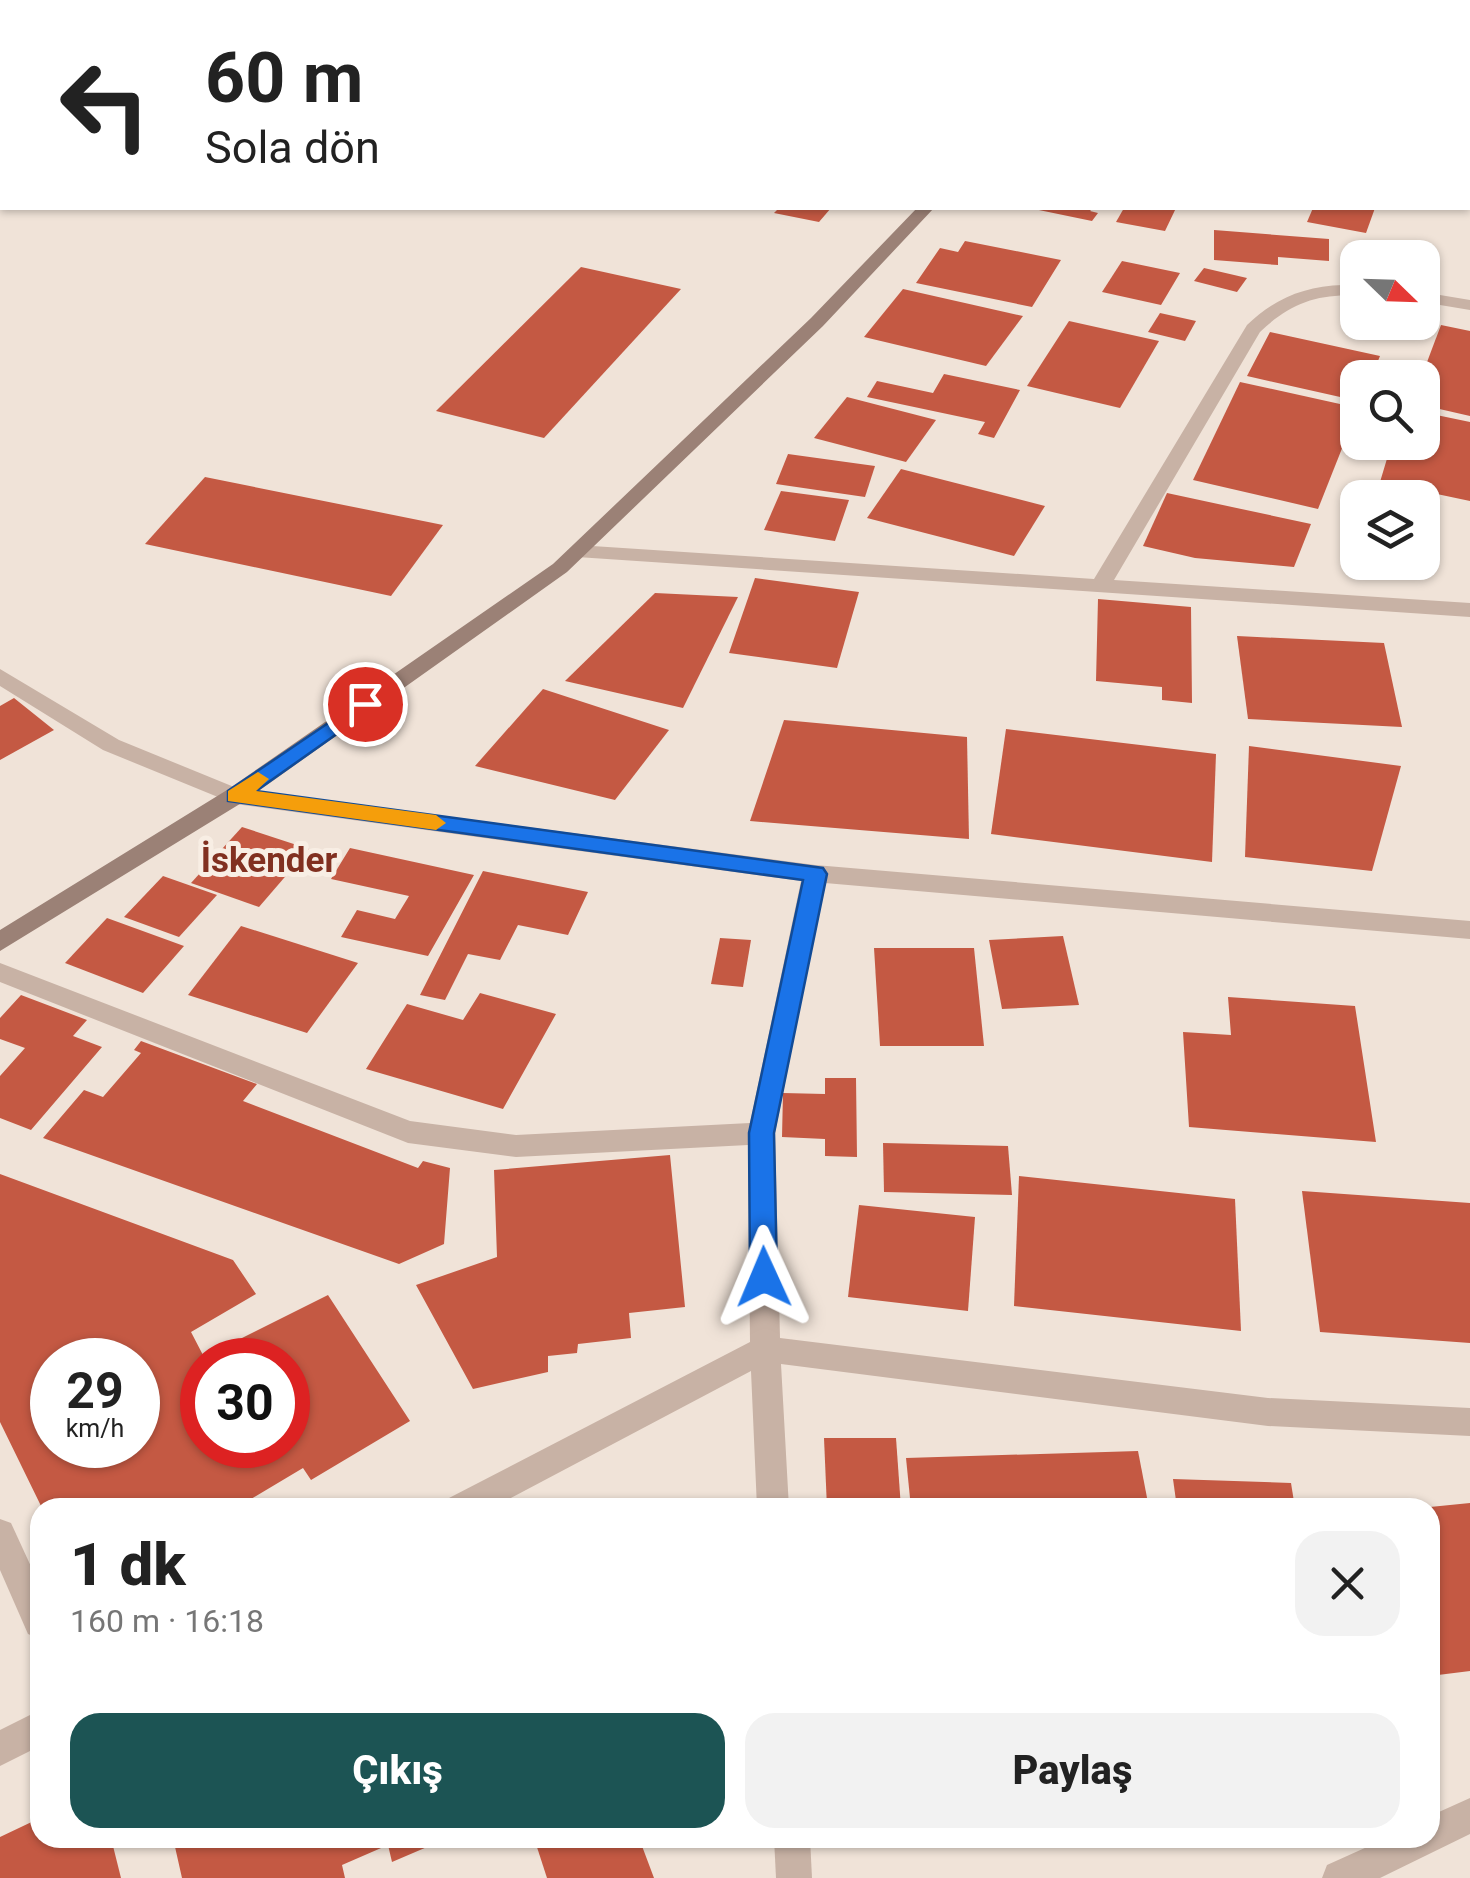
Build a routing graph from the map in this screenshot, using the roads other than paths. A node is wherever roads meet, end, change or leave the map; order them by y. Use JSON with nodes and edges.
{"nodes":[{"id":1,"x":924,"y":210,"type":"edge"},
{"id":2,"x":1340,"y":289,"type":"edge"},
{"id":3,"x":1440,"y":299,"type":"edge"},
{"id":4,"x":1470,"y":305,"type":"edge"},
{"id":5,"x":577,"y":552,"type":"junction"},
{"id":6,"x":1100,"y":586,"type":"junction"},
{"id":7,"x":1470,"y":610,"type":"edge"},
{"id":8,"x":0,"y":676,"type":"edge"},
{"id":9,"x":235,"y":796,"type":"junction"},
{"id":10,"x":816,"y":874,"type":"junction"},
{"id":11,"x":1470,"y":930,"type":"edge"},
{"id":12,"x":0,"y":942,"type":"edge"},
{"id":13,"x":0,"y":972,"type":"edge"},
{"id":14,"x":761,"y":1133,"type":"junction"},
{"id":15,"x":764,"y":1349,"type":"junction"},
{"id":16,"x":1470,"y":1422,"type":"edge"},
{"id":17,"x":479,"y":1498,"type":"edge"},
{"id":18,"x":773,"y":1498,"type":"edge"},
{"id":19,"x":0,"y":1534,"type":"edge"},
{"id":20,"x":30,"y":1602,"type":"edge"},
{"id":21,"x":30,"y":1733,"type":"edge"},
{"id":22,"x":0,"y":1749,"type":"edge"},
{"id":23,"x":1470,"y":1816,"type":"edge"},
{"id":24,"x":1440,"y":1830,"type":"edge"},
{"id":25,"x":792,"y":1848,"type":"edge"},
{"id":26,"x":1403,"y":1848,"type":"edge"},
{"id":27,"x":794,"y":1878,"type":"edge"},
{"id":28,"x":1340,"y":1878,"type":"edge"}],
"edges":[{"from":1,"to":5,"type":"main road"},
{"from":2,"to":6,"type":"street"},
{"from":3,"to":4,"type":"street"},
{"from":5,"to":6,"type":"street"},
{"from":5,"to":9,"type":"main road"},
{"from":6,"to":7,"type":"street"},
{"from":8,"to":9,"type":"street"},
{"from":9,"to":10,"type":"street"},
{"from":9,"to":12,"type":"main road"},
{"from":10,"to":11,"type":"street"},
{"from":10,"to":14,"type":"street"},
{"from":13,"to":14,"type":"street"},
{"from":14,"to":15,"type":"street"},
{"from":15,"to":16,"type":"street"},
{"from":15,"to":17,"type":"street"},
{"from":15,"to":18,"type":"street"},
{"from":19,"to":20,"type":"street"},
{"from":21,"to":22,"type":"street"},
{"from":23,"to":24,"type":"street"},
{"from":25,"to":27,"type":"street"},
{"from":26,"to":28,"type":"street"}]}
